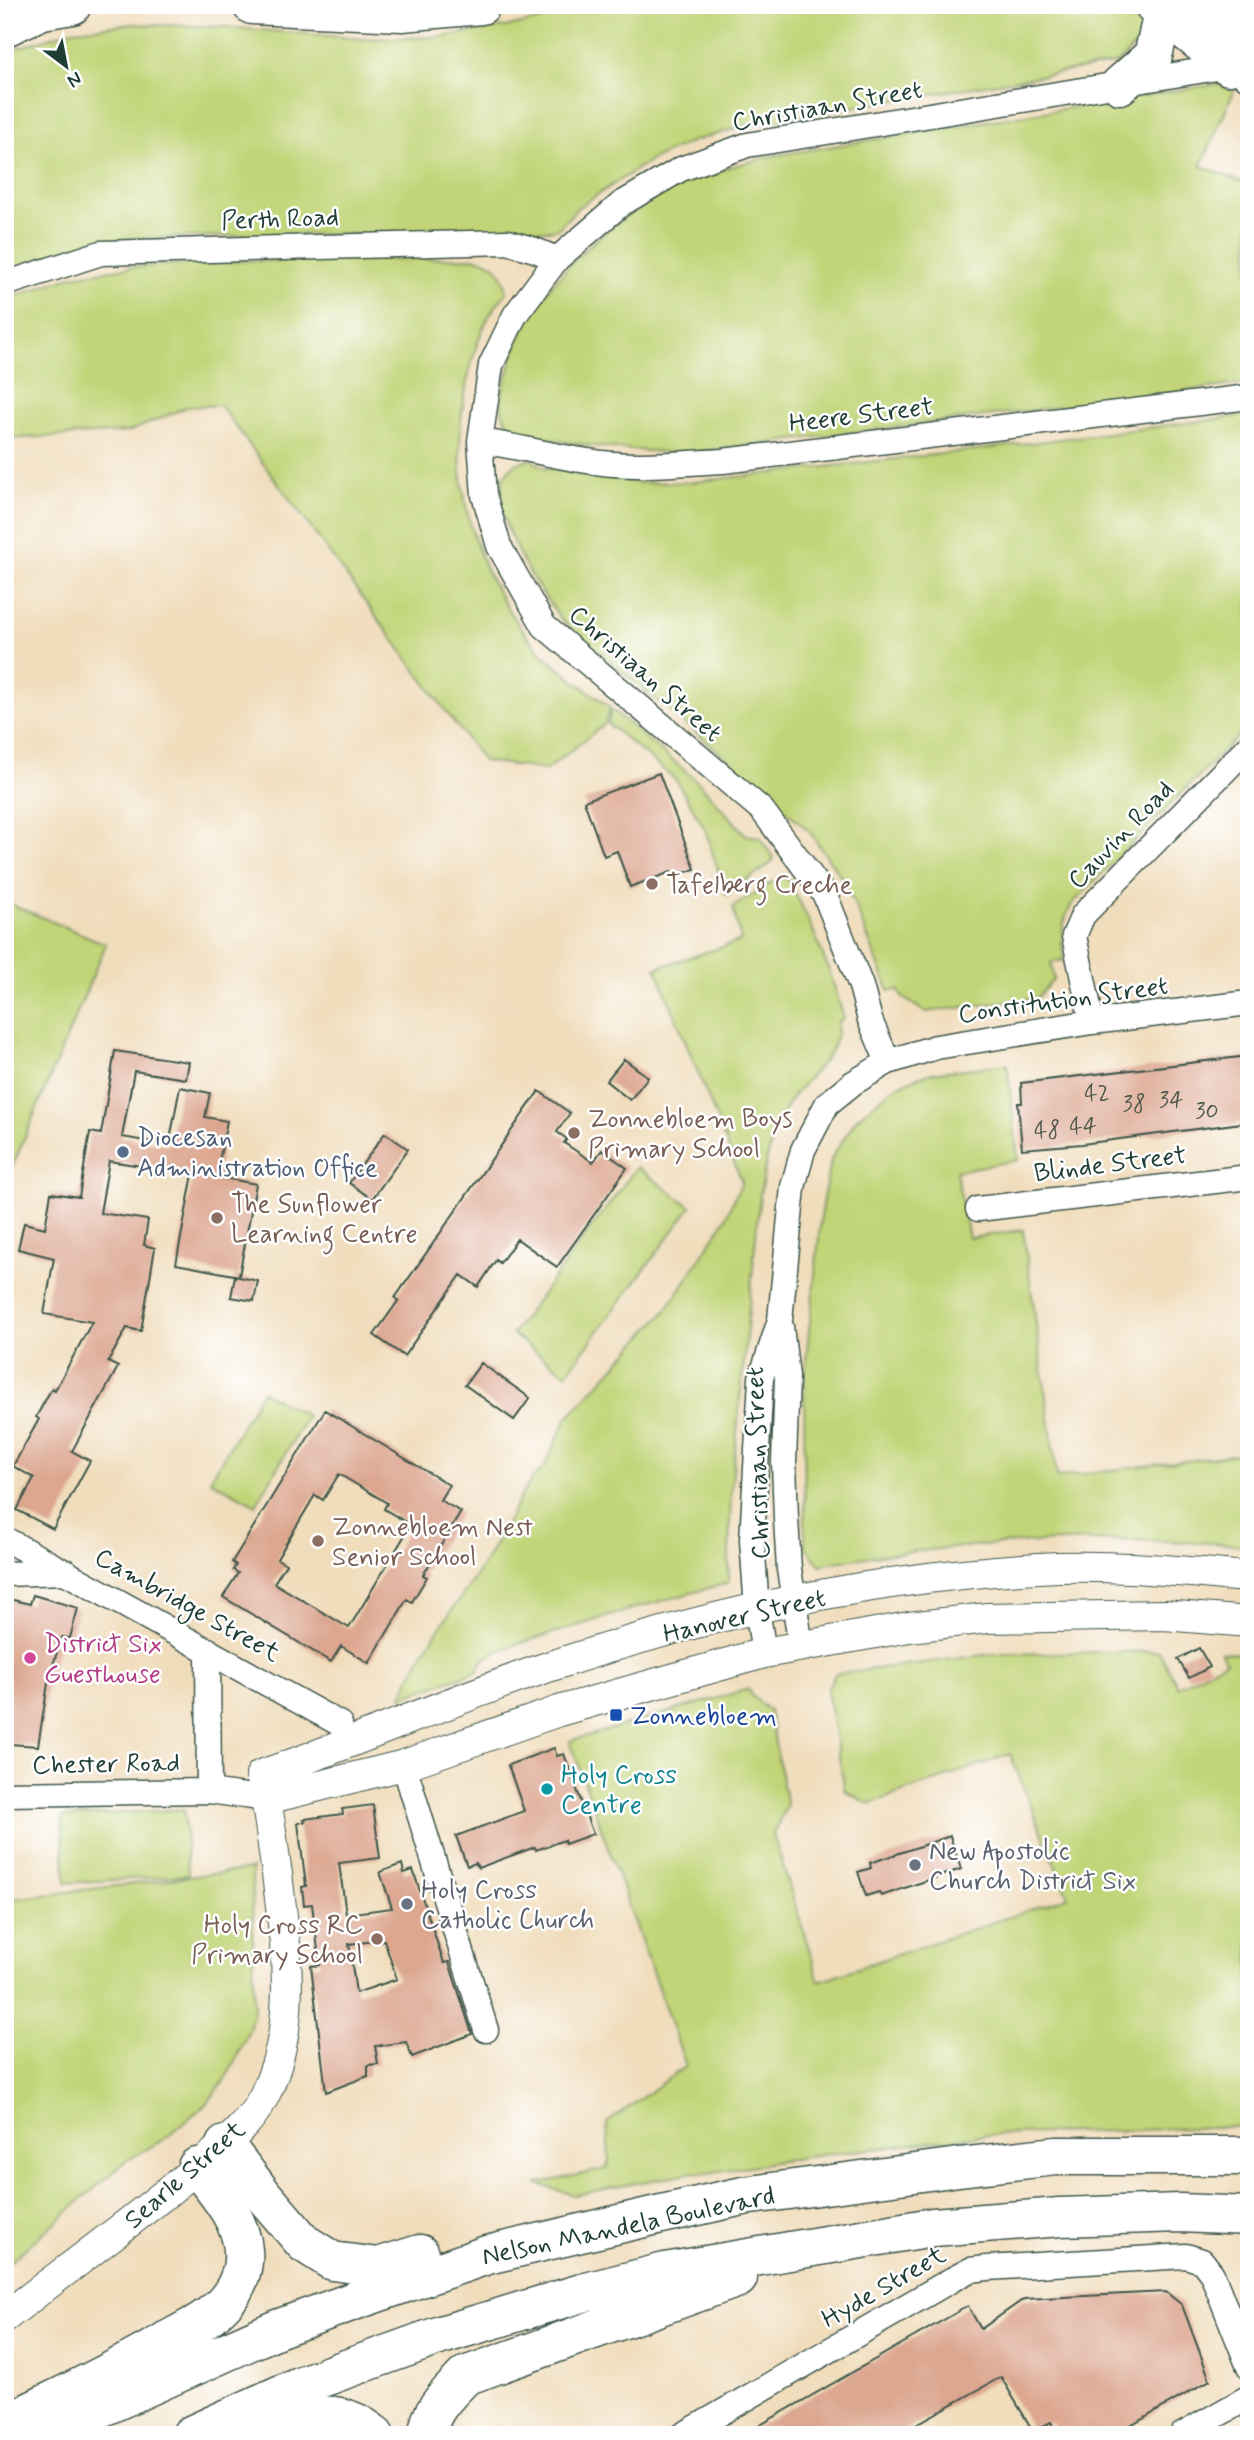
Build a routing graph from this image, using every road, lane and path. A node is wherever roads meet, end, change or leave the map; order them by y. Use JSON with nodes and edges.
{"nodes":[{"id":1,"x":72,"y":5,"type":"edge"},
{"id":2,"x":252,"y":5,"type":"edge"},
{"id":3,"x":481,"y":5,"type":"edge"},
{"id":4,"x":1205,"y":5,"type":"edge"},
{"id":5,"x":1158,"y":9,"type":"edge"},
{"id":6,"x":5,"y":27,"type":"edge"},
{"id":7,"x":1249,"y":34,"type":"edge"},
{"id":8,"x":1239,"y":73,"type":"edge"},
{"id":9,"x":1120,"y":85,"type":"junction"},
{"id":10,"x":557,"y":259,"type":"junction"},
{"id":11,"x":5,"y":284,"type":"edge"},
{"id":12,"x":1249,"y":397,"type":"edge"},
{"id":13,"x":480,"y":441,"type":"junction"},
{"id":14,"x":1249,"y":746,"type":"edge"},
{"id":15,"x":1249,"y":1003,"type":"edge"},
{"id":16,"x":1092,"y":1022,"type":"junction"},
{"id":17,"x":888,"y":1062,"type":"junction"},
{"id":18,"x":1249,"y":1177,"type":"edge"},
{"id":19,"x":978,"y":1209,"type":"dead end"},
{"id":20,"x":780,"y":1320,"type":"junction"},
{"id":21,"x":5,"y":1539,"type":"edge"},
{"id":22,"x":68,"y":1572,"type":"junction"},
{"id":23,"x":5,"y":1574,"type":"edge"},
{"id":24,"x":1249,"y":1577,"type":"edge"},
{"id":25,"x":794,"y":1600,"type":"junction"},
{"id":26,"x":757,"y":1609,"type":"junction"},
{"id":27,"x":1249,"y":1622,"type":"edge"},
{"id":28,"x":801,"y":1647,"type":"junction"},
{"id":29,"x":208,"y":1650,"type":"junction"},
{"id":30,"x":764,"y":1653,"type":"junction"},
{"id":31,"x":340,"y":1724,"type":"dead end"},
{"id":32,"x":404,"y":1765,"type":"junction"},
{"id":33,"x":264,"y":1787,"type":"junction"},
{"id":34,"x":209,"y":1791,"type":"junction"},
{"id":35,"x":5,"y":1794,"type":"edge"},
{"id":36,"x":486,"y":2030,"type":"dead end"},
{"id":37,"x":211,"y":2156,"type":"junction"},
{"id":38,"x":1249,"y":2156,"type":"edge"},
{"id":39,"x":743,"y":2196,"type":"junction"},
{"id":40,"x":1249,"y":2216,"type":"edge"},
{"id":41,"x":933,"y":2227,"type":"junction"},
{"id":42,"x":5,"y":2317,"type":"edge"},
{"id":43,"x":1249,"y":2367,"type":"edge"},
{"id":44,"x":1249,"y":2397,"type":"edge"},
{"id":45,"x":5,"y":2424,"type":"edge"},
{"id":46,"x":40,"y":2435,"type":"edge"},
{"id":47,"x":191,"y":2435,"type":"edge"},
{"id":48,"x":258,"y":2435,"type":"edge"},
{"id":49,"x":375,"y":2435,"type":"edge"},
{"id":50,"x":428,"y":2435,"type":"edge"},
{"id":51,"x":682,"y":2435,"type":"edge"},
{"id":52,"x":1182,"y":2435,"type":"edge"}],
"edges":[{"from":1,"to":6,"type":"main road"},
{"from":2,"to":3,"type":"main road"},
{"from":4,"to":7,"type":"main road"},
{"from":5,"to":8,"type":"main road"},
{"from":5,"to":9,"type":"main road"},
{"from":8,"to":9,"type":"street","name":"Christiaan Street"},
{"from":9,"to":10,"type":"street","name":"Christiaan Street"},
{"from":10,"to":11,"type":"street","name":"Perth Road"},
{"from":10,"to":13,"type":"street","name":"Christiaan Street"},
{"from":12,"to":13,"type":"street","name":"Heere Street"},
{"from":13,"to":17,"type":"street","name":"Christiaan Street"},
{"from":14,"to":16,"type":"street","name":"Cauvin Road"},
{"from":15,"to":16,"type":"street","name":"Constitution Street"},
{"from":16,"to":17,"type":"street","name":"Constitution Street"},
{"from":17,"to":20,"type":"street","name":"Christiaan Street"},
{"from":18,"to":19,"type":"street","name":"Blinde Street"},
{"from":20,"to":25,"type":"street","name":"Christiaan Street"},
{"from":20,"to":26,"type":"street","name":"Christiaan Street"},
{"from":21,"to":22,"type":"street","name":"Cambridge Street"},
{"from":22,"to":23,"type":"street"},
{"from":22,"to":29,"type":"street","name":"Cambridge Street"},
{"from":24,"to":25,"type":"street","name":"Hanover Street"},
{"from":25,"to":26,"type":"street","name":"Hanover Street"},
{"from":25,"to":28,"type":"street","name":"Christiaan Street"},
{"from":26,"to":30,"type":"street","name":"Christiaan Street"},
{"from":26,"to":33,"type":"street","name":"Hanover Street"},
{"from":27,"to":28,"type":"street","name":"Hanover Street"},
{"from":28,"to":30,"type":"street","name":"Hanover Street"},
{"from":29,"to":31,"type":"street","name":"Cambridge Street"},
{"from":29,"to":34,"type":"street"},
{"from":30,"to":32,"type":"street","name":"Hanover Street"},
{"from":32,"to":33,"type":"street","name":"Hanover Street"},
{"from":32,"to":36,"type":"street"},
{"from":33,"to":34,"type":"street","name":"Chester Road"},
{"from":33,"to":37,"type":"street","name":"Searle Street"},
{"from":34,"to":35,"type":"street","name":"Chester Road"},
{"from":37,"to":39,"type":"main road"},
{"from":37,"to":42,"type":"street","name":"Searle Street"},
{"from":37,"to":45,"type":"main road"},
{"from":38,"to":39,"type":"main road","name":"Nelson Mandela Boulevard"},
{"from":39,"to":46,"type":"main road","name":"Nelson Mandela Boulevard"},
{"from":40,"to":41,"type":"main road","name":"Nelson Mandela Boulevard"},
{"from":41,"to":47,"type":"main road","name":"Nelson Mandela Boulevard"},
{"from":41,"to":50,"type":"main road"},
{"from":43,"to":51,"type":"street","name":"Hyde Street"},
{"from":44,"to":52,"type":"street"},
{"from":48,"to":49,"type":"main road"}]}
